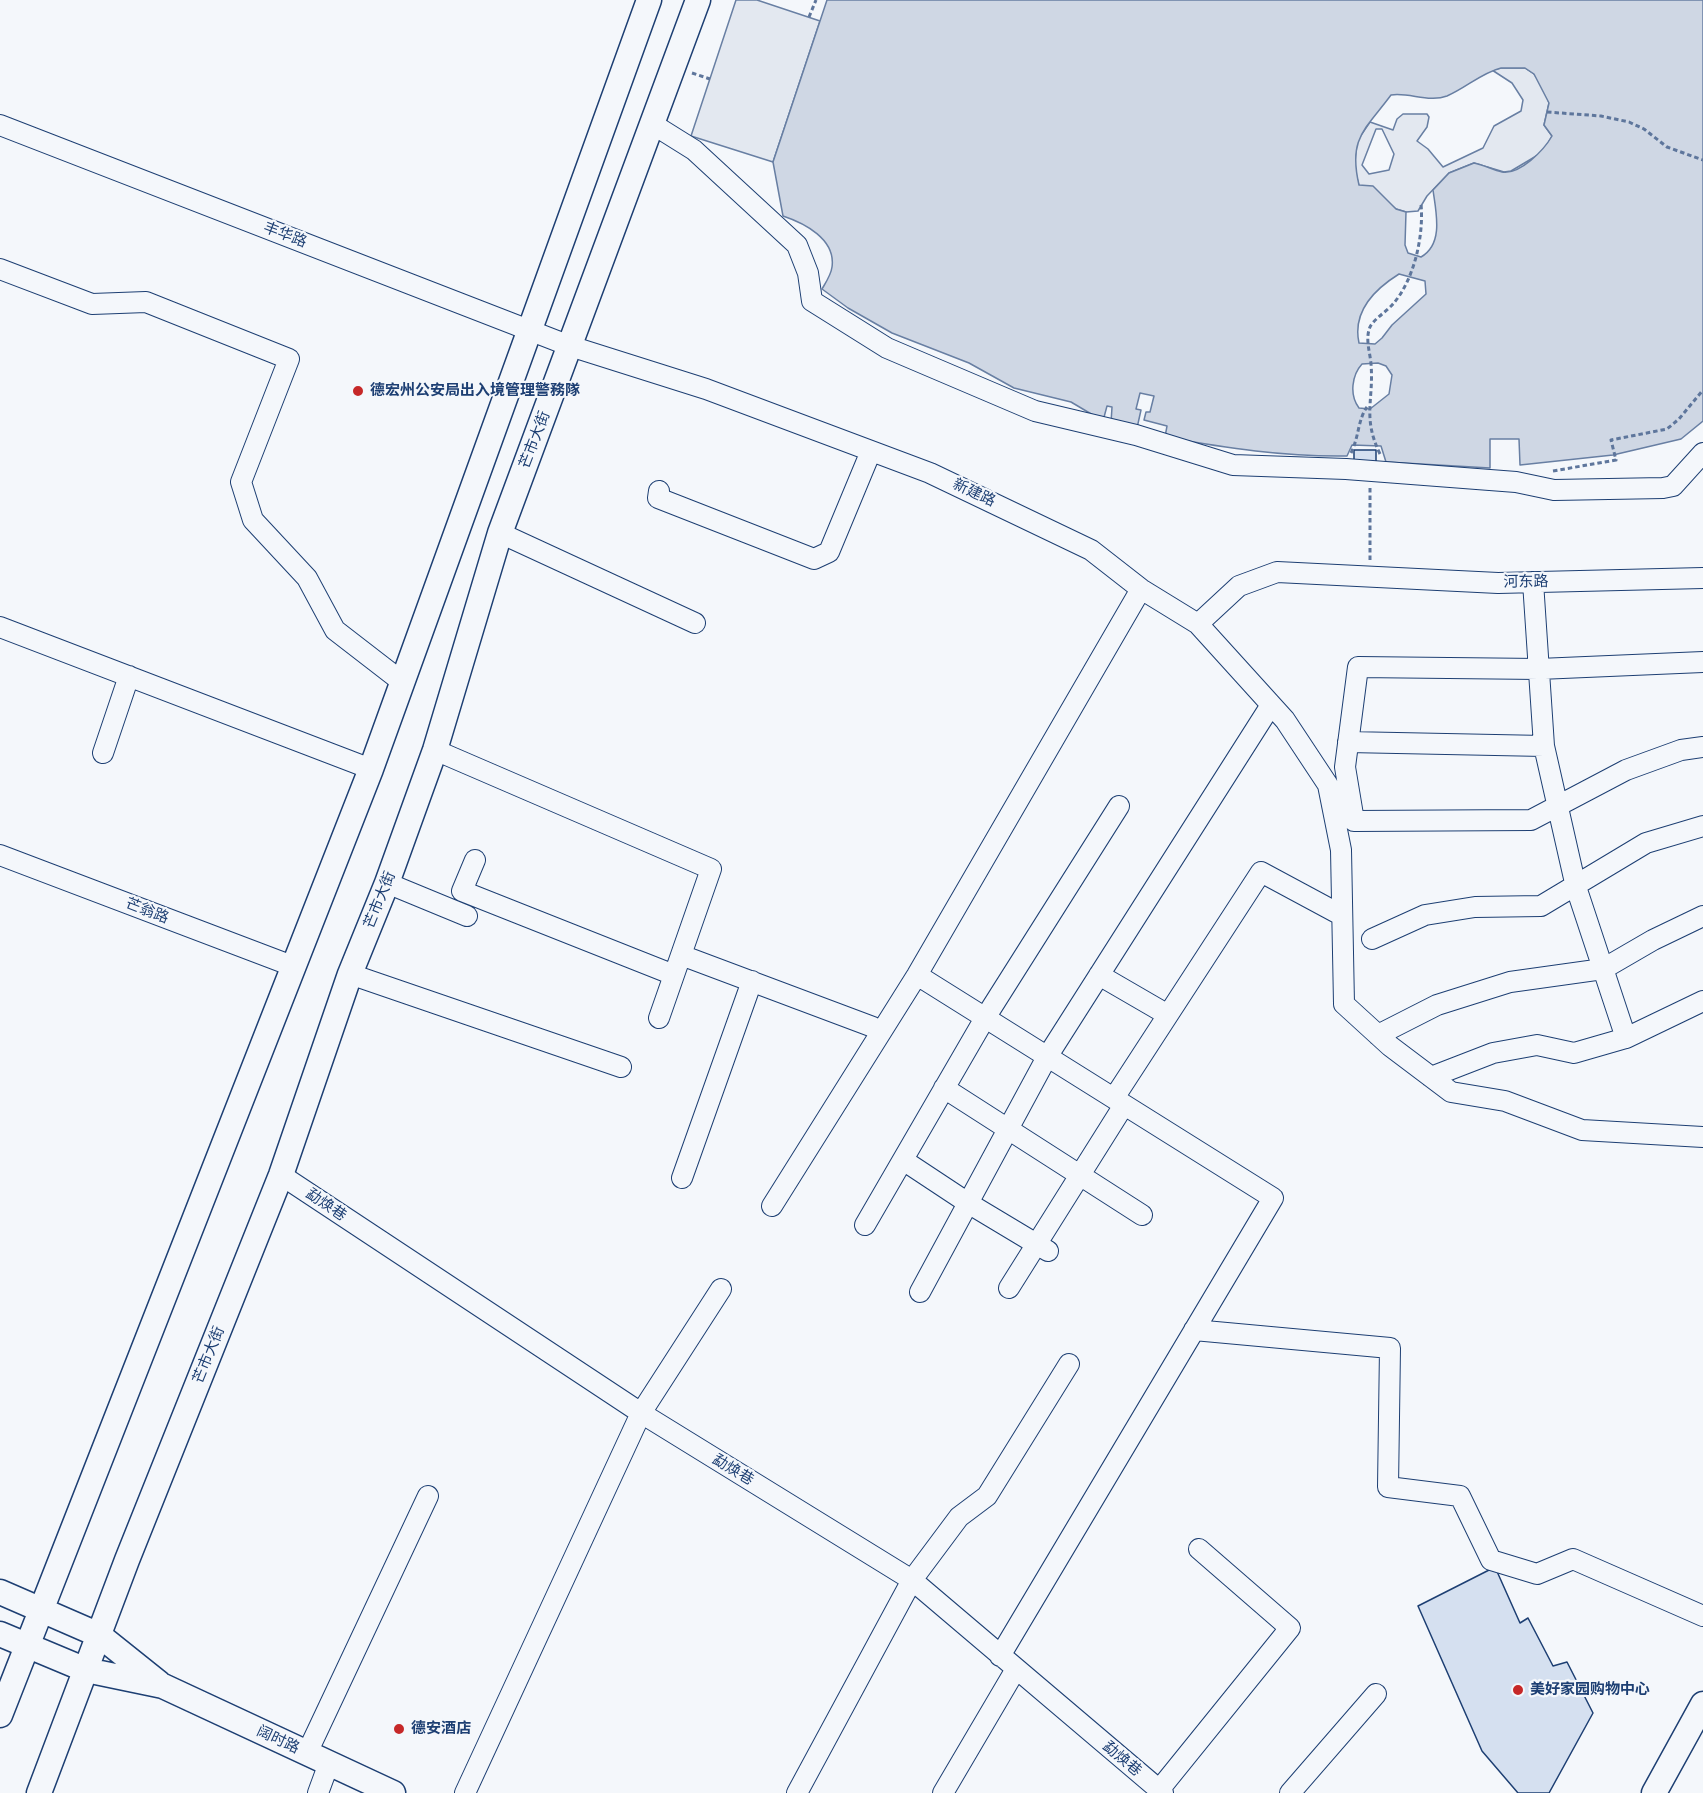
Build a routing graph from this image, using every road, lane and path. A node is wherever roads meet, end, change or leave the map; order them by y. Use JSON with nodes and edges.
{"nodes":[{"id":1,"x":650,"y":0,"type":"edge"},
{"id":2,"x":698,"y":0,"type":"edge"},
{"id":3,"x":816,"y":0,"type":"edge"},
{"id":4,"x":809,"y":17,"type":"dead end"},
{"id":5,"x":1547,"y":112,"type":"dead end"},
{"id":6,"x":0,"y":125,"type":"edge"},
{"id":7,"x":654,"y":125,"type":"junction"},
{"id":8,"x":1703,"y":160,"type":"edge"},
{"id":9,"x":1421,"y":204,"type":"dead end"},
{"id":10,"x":0,"y":269,"type":"edge"},
{"id":11,"x":529,"y":330,"type":"junction"},
{"id":12,"x":570,"y":346,"type":"junction"},
{"id":13,"x":1703,"y":390,"type":"edge"},
{"id":14,"x":1367,"y":407,"type":"junction"},
{"id":15,"x":1354,"y":448,"type":"dead end"},
{"id":16,"x":1377,"y":448,"type":"dead end"},
{"id":17,"x":871,"y":451,"type":"junction"},
{"id":18,"x":1703,"y":453,"type":"edge"},
{"id":19,"x":1551,"y":471,"type":"dead end"},
{"id":20,"x":1370,"y":472,"type":"junction"},
{"id":21,"x":659,"y":491,"type":"dead end"},
{"id":22,"x":500,"y":533,"type":"junction"},
{"id":23,"x":1370,"y":578,"type":"junction"},
{"id":24,"x":1703,"y":578,"type":"edge"},
{"id":25,"x":1533,"y":582,"type":"junction"},
{"id":26,"x":1141,"y":589,"type":"junction"},
{"id":27,"x":695,"y":623,"type":"dead end"},
{"id":28,"x":1198,"y":624,"type":"junction"},
{"id":29,"x":0,"y":627,"type":"edge"},
{"id":30,"x":1703,"y":662,"type":"edge"},
{"id":31,"x":1539,"y":669,"type":"junction"},
{"id":32,"x":129,"y":676,"type":"junction"},
{"id":33,"x":401,"y":681,"type":"junction"},
{"id":34,"x":1271,"y":705,"type":"junction"},
{"id":35,"x":1348,"y":742,"type":"junction"},
{"id":36,"x":1544,"y":746,"type":"junction"},
{"id":37,"x":1703,"y":747,"type":"edge"},
{"id":38,"x":435,"y":750,"type":"junction"},
{"id":39,"x":103,"y":753,"type":"dead end"},
{"id":40,"x":371,"y":769,"type":"junction"},
{"id":41,"x":1119,"y":806,"type":"dead end"},
{"id":42,"x":1557,"y":807,"type":"junction"},
{"id":43,"x":1703,"y":826,"type":"edge"},
{"id":44,"x":0,"y":855,"type":"edge"},
{"id":45,"x":475,"y":860,"type":"dead end"},
{"id":46,"x":387,"y":883,"type":"junction"},
{"id":47,"x":1576,"y":887,"type":"junction"},
{"id":48,"x":1341,"y":915,"type":"junction"},
{"id":49,"x":467,"y":916,"type":"dead end"},
{"id":50,"x":1703,"y":916,"type":"edge"},
{"id":51,"x":1372,"y":939,"type":"dead end"},
{"id":52,"x":681,"y":955,"type":"junction"},
{"id":53,"x":295,"y":967,"type":"junction"},
{"id":54,"x":1603,"y":969,"type":"junction"},
{"id":55,"x":350,"y":974,"type":"junction"},
{"id":56,"x":674,"y":975,"type":"junction"},
{"id":57,"x":917,"y":975,"type":"junction"},
{"id":58,"x":1099,"y":975,"type":"junction"},
{"id":59,"x":752,"y":981,"type":"junction"},
{"id":60,"x":1703,"y":1001,"type":"edge"},
{"id":61,"x":1168,"y":1015,"type":"junction"},
{"id":62,"x":659,"y":1018,"type":"dead end"},
{"id":63,"x":985,"y":1018,"type":"junction"},
{"id":64,"x":873,"y":1027,"type":"dead end"},
{"id":65,"x":1378,"y":1035,"type":"junction"},
{"id":66,"x":1626,"y":1038,"type":"junction"},
{"id":67,"x":1047,"y":1057,"type":"junction"},
{"id":68,"x":621,"y":1067,"type":"dead end"},
{"id":69,"x":1431,"y":1077,"type":"junction"},
{"id":70,"x":944,"y":1088,"type":"junction"},
{"id":71,"x":1119,"y":1102,"type":"junction"},
{"id":72,"x":1008,"y":1130,"type":"junction"},
{"id":73,"x":1703,"y":1137,"type":"edge"},
{"id":74,"x":903,"y":1160,"type":"junction"},
{"id":75,"x":281,"y":1175,"type":"junction"},
{"id":76,"x":1078,"y":1175,"type":"junction"},
{"id":77,"x":682,"y":1178,"type":"dead end"},
{"id":78,"x":968,"y":1203,"type":"junction"},
{"id":79,"x":772,"y":1206,"type":"dead end"},
{"id":80,"x":1142,"y":1215,"type":"dead end"},
{"id":81,"x":865,"y":1224,"type":"dead end"},
{"id":82,"x":1042,"y":1247,"type":"junction"},
{"id":83,"x":1009,"y":1288,"type":"dead end"},
{"id":84,"x":721,"y":1289,"type":"dead end"},
{"id":85,"x":920,"y":1292,"type":"dead end"},
{"id":86,"x":1194,"y":1330,"type":"junction"},
{"id":87,"x":1069,"y":1364,"type":"dead end"},
{"id":88,"x":641,"y":1413,"type":"junction"},
{"id":89,"x":428,"y":1496,"type":"dead end"},
{"id":90,"x":1199,"y":1549,"type":"dead end"},
{"id":91,"x":912,"y":1580,"type":"junction"},
{"id":92,"x":0,"y":1592,"type":"edge"},
{"id":93,"x":42,"y":1609,"type":"junction"},
{"id":94,"x":1703,"y":1616,"type":"edge"},
{"id":95,"x":0,"y":1634,"type":"edge"},
{"id":96,"x":99,"y":1635,"type":"junction"},
{"id":97,"x":27,"y":1646,"type":"junction"},
{"id":98,"x":1000,"y":1656,"type":"junction"},
{"id":99,"x":1016,"y":1669,"type":"junction"},
{"id":100,"x":86,"y":1670,"type":"junction"},
{"id":101,"x":163,"y":1686,"type":"junction"},
{"id":102,"x":1376,"y":1694,"type":"dead end"},
{"id":103,"x":1703,"y":1704,"type":"edge"},
{"id":104,"x":0,"y":1715,"type":"edge"},
{"id":105,"x":307,"y":1753,"type":"junction"},
{"id":106,"x":329,"y":1763,"type":"junction"},
{"id":107,"x":1161,"y":1791,"type":"edge"},
{"id":108,"x":39,"y":1793,"type":"edge"},
{"id":109,"x":318,"y":1793,"type":"edge"},
{"id":110,"x":393,"y":1793,"type":"edge"},
{"id":111,"x":465,"y":1793,"type":"edge"},
{"id":112,"x":797,"y":1793,"type":"edge"},
{"id":113,"x":943,"y":1793,"type":"edge"},
{"id":114,"x":1290,"y":1793,"type":"edge"},
{"id":115,"x":1654,"y":1793,"type":"edge"}],
"edges":[{"from":1,"to":11,"type":"main road"},
{"from":2,"to":7,"type":"main road","name":"芒市大街"},
{"from":3,"to":4,"type":"path"},
{"from":5,"to":8,"type":"path"},
{"from":6,"to":11,"type":"street","name":"丰华路"},
{"from":7,"to":12,"type":"main road","name":"芒市大街"},
{"from":7,"to":20,"type":"street"},
{"from":9,"to":14,"type":"path"},
{"from":10,"to":33,"type":"street"},
{"from":11,"to":12,"type":"street","name":"丰华路"},
{"from":11,"to":33,"type":"main road"},
{"from":12,"to":17,"type":"street","name":"新建路"},
{"from":12,"to":22,"type":"main road","name":"芒市大街"},
{"from":13,"to":19,"type":"path"},
{"from":14,"to":15,"type":"path"},
{"from":14,"to":16,"type":"path"},
{"from":17,"to":21,"type":"street"},
{"from":17,"to":26,"type":"street","name":"新建路"},
{"from":18,"to":20,"type":"street"},
{"from":20,"to":23,"type":"path"},
{"from":22,"to":27,"type":"street"},
{"from":22,"to":38,"type":"main road","name":"芒市大街"},
{"from":23,"to":25,"type":"street","name":"河东路"},
{"from":23,"to":28,"type":"street","name":"河东路"},
{"from":24,"to":25,"type":"street","name":"河东路"},
{"from":25,"to":31,"type":"street"},
{"from":26,"to":28,"type":"street","name":"新建路"},
{"from":26,"to":57,"type":"street"},
{"from":28,"to":34,"type":"street","name":"新建路"},
{"from":29,"to":32,"type":"street"},
{"from":30,"to":31,"type":"street"},
{"from":31,"to":35,"type":"street"},
{"from":31,"to":36,"type":"street"},
{"from":32,"to":39,"type":"street"},
{"from":32,"to":40,"type":"street"},
{"from":33,"to":40,"type":"main road"},
{"from":34,"to":48,"type":"street","name":"新建路"},
{"from":34,"to":58,"type":"street"},
{"from":35,"to":36,"type":"street"},
{"from":35,"to":42,"type":"street"},
{"from":36,"to":42,"type":"street"},
{"from":37,"to":42,"type":"street"},
{"from":38,"to":46,"type":"main road","name":"芒市大街"},
{"from":38,"to":52,"type":"street"},
{"from":40,"to":53,"type":"main road"},
{"from":41,"to":63,"type":"street"},
{"from":42,"to":47,"type":"street"},
{"from":43,"to":47,"type":"street"},
{"from":44,"to":53,"type":"street","name":"芒翁路"},
{"from":45,"to":56,"type":"street"},
{"from":46,"to":49,"type":"street"},
{"from":46,"to":55,"type":"main road","name":"芒市大街"},
{"from":47,"to":51,"type":"street"},
{"from":47,"to":54,"type":"street"},
{"from":48,"to":61,"type":"street"},
{"from":48,"to":65,"type":"street","name":"新建路"},
{"from":50,"to":54,"type":"street"},
{"from":52,"to":56,"type":"street"},
{"from":52,"to":59,"type":"street"},
{"from":53,"to":93,"type":"main road"},
{"from":54,"to":65,"type":"street"},
{"from":54,"to":66,"type":"street"},
{"from":55,"to":68,"type":"street"},
{"from":55,"to":75,"type":"main road","name":"芒市大街"},
{"from":56,"to":62,"type":"street"},
{"from":57,"to":63,"type":"street"},
{"from":57,"to":79,"type":"street"},
{"from":58,"to":61,"type":"street"},
{"from":58,"to":67,"type":"street"},
{"from":59,"to":64,"type":"street"},
{"from":59,"to":77,"type":"street"},
{"from":60,"to":66,"type":"street"},
{"from":61,"to":71,"type":"street"},
{"from":63,"to":67,"type":"street"},
{"from":63,"to":70,"type":"street"},
{"from":65,"to":69,"type":"street","name":"新建路"},
{"from":66,"to":69,"type":"street"},
{"from":67,"to":71,"type":"street"},
{"from":67,"to":72,"type":"street"},
{"from":69,"to":73,"type":"street","name":"新建路"},
{"from":70,"to":72,"type":"street"},
{"from":70,"to":74,"type":"street"},
{"from":71,"to":76,"type":"street"},
{"from":71,"to":86,"type":"street"},
{"from":72,"to":76,"type":"street"},
{"from":72,"to":78,"type":"street"},
{"from":74,"to":78,"type":"street"},
{"from":74,"to":81,"type":"street"},
{"from":75,"to":88,"type":"street","name":"勐焕巷"},
{"from":75,"to":96,"type":"main road","name":"芒市大街"},
{"from":76,"to":80,"type":"street"},
{"from":76,"to":82,"type":"street"},
{"from":78,"to":82,"type":"street"},
{"from":78,"to":85,"type":"street"},
{"from":82,"to":83,"type":"street"},
{"from":84,"to":88,"type":"street"},
{"from":86,"to":94,"type":"street"},
{"from":86,"to":98,"type":"street"},
{"from":87,"to":91,"type":"street"},
{"from":88,"to":91,"type":"street","name":"勐焕巷"},
{"from":88,"to":111,"type":"street"},
{"from":89,"to":105,"type":"street"},
{"from":90,"to":107,"type":"street"},
{"from":91,"to":98,"type":"street","name":"勐焕巷"},
{"from":91,"to":112,"type":"street"},
{"from":92,"to":93,"type":"main road"},
{"from":93,"to":96,"type":"main road"},
{"from":93,"to":97,"type":"main road"},
{"from":95,"to":97,"type":"main road"},
{"from":96,"to":100,"type":"main road","name":"芒市大街"},
{"from":96,"to":101,"type":"main road"},
{"from":97,"to":100,"type":"main road"},
{"from":97,"to":104,"type":"main road"},
{"from":98,"to":99,"type":"street","name":"勐焕巷"},
{"from":99,"to":107,"type":"street","name":"勐焕巷"},
{"from":99,"to":113,"type":"street"},
{"from":100,"to":101,"type":"main road"},
{"from":100,"to":108,"type":"main road","name":"芒市大街"},
{"from":101,"to":105,"type":"main road","name":"阔时路"},
{"from":102,"to":114,"type":"street"},
{"from":103,"to":115,"type":"main road"},
{"from":105,"to":106,"type":"main road","name":"阔时路"},
{"from":106,"to":109,"type":"street"},
{"from":106,"to":110,"type":"main road","name":"阔时路"}]}
